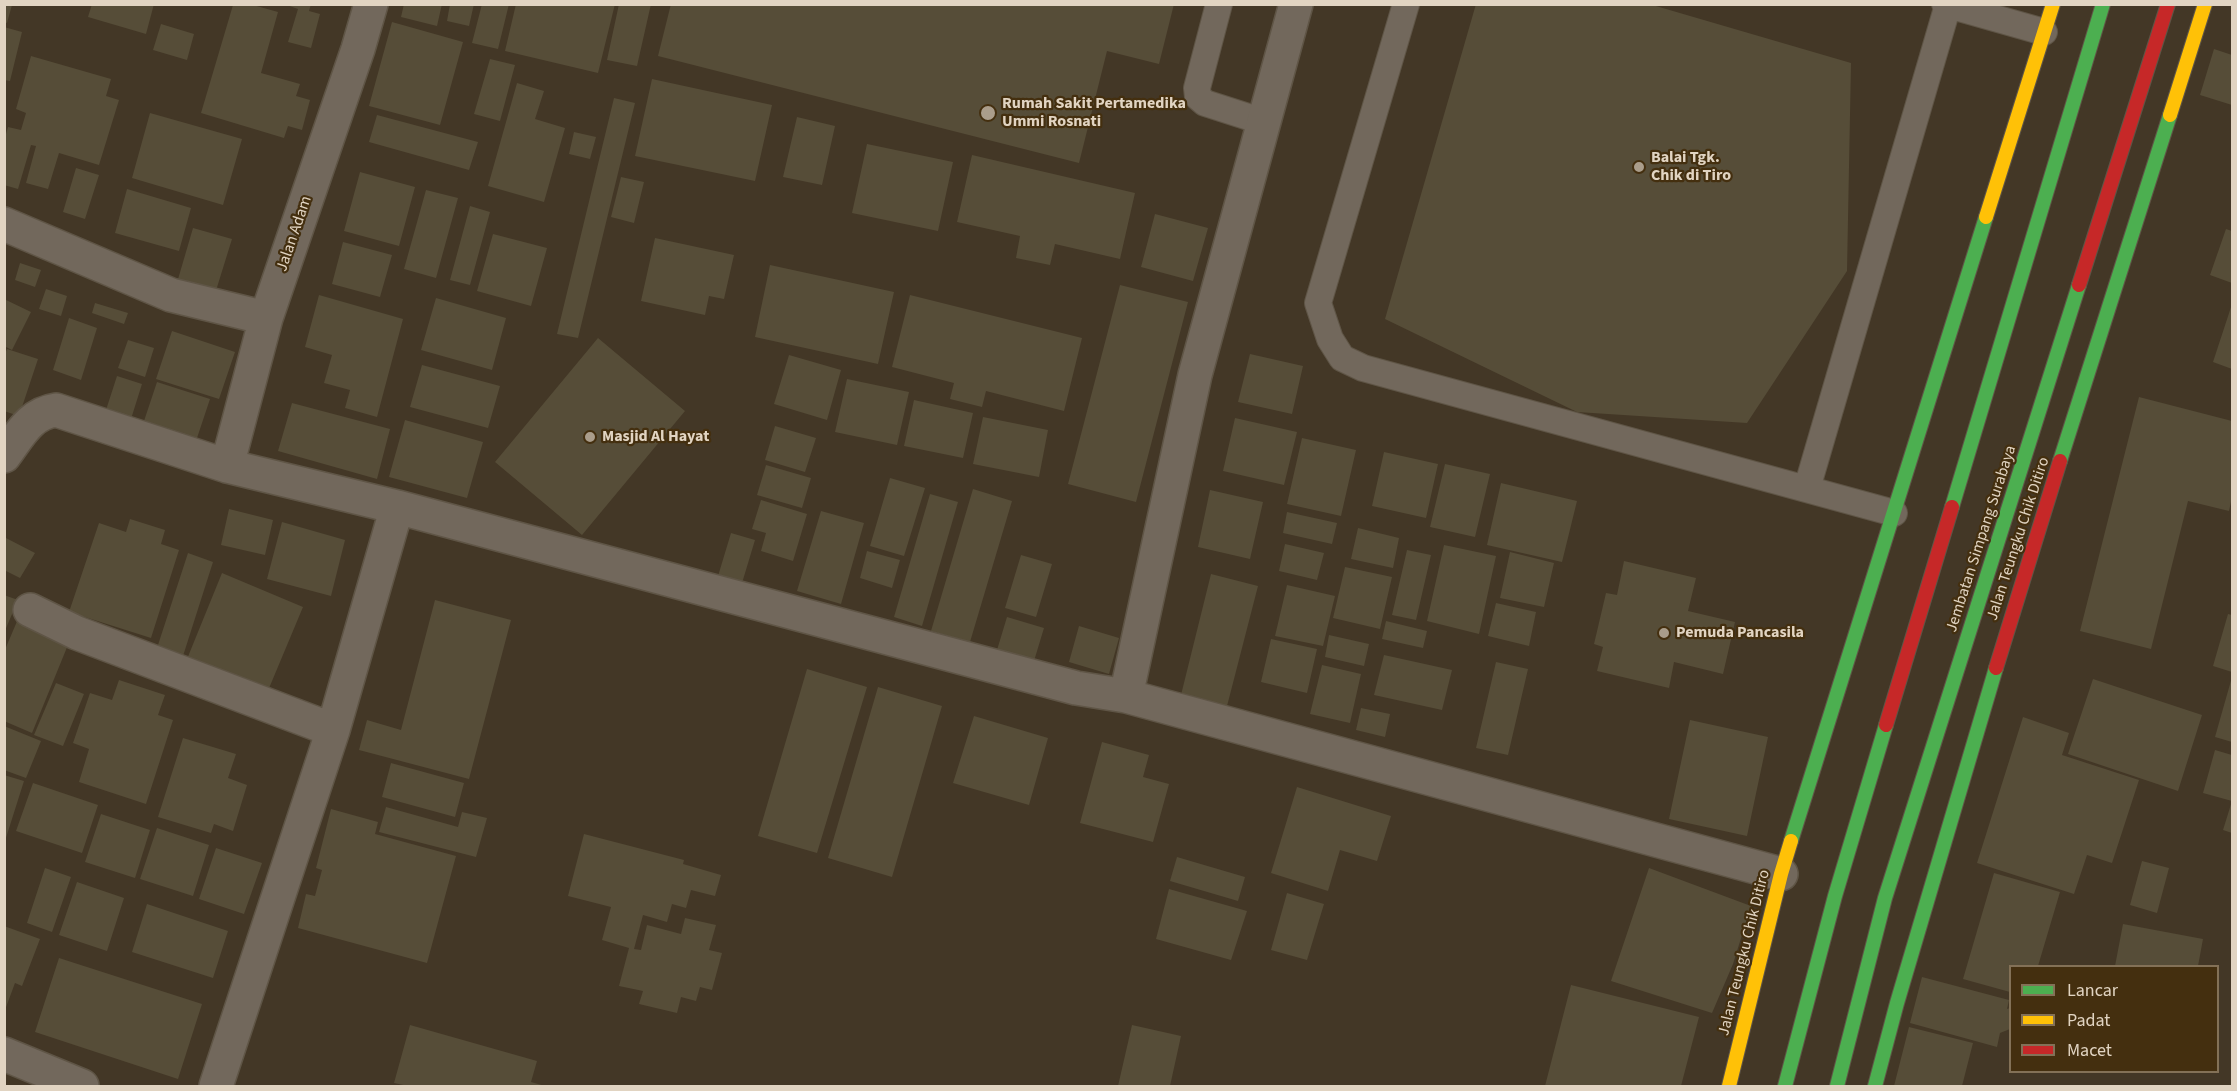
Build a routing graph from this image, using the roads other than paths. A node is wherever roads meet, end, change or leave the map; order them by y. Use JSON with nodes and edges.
{"nodes":[{"id":1,"x":371,"y":4,"type":"edge"},
{"id":2,"x":1219,"y":4,"type":"edge"},
{"id":3,"x":1296,"y":4,"type":"edge"},
{"id":4,"x":1406,"y":4,"type":"edge"},
{"id":5,"x":2053,"y":4,"type":"edge"},
{"id":6,"x":2103,"y":4,"type":"edge"},
{"id":7,"x":2168,"y":4,"type":"edge"},
{"id":8,"x":2205,"y":4,"type":"edge"},
{"id":9,"x":1946,"y":5,"type":"edge"},
{"id":10,"x":2039,"y":31,"type":"junction"},
{"id":11,"x":1264,"y":122,"type":"junction"},
{"id":12,"x":4,"y":224,"type":"edge"},
{"id":13,"x":266,"y":318,"type":"junction"},
{"id":14,"x":4,"y":456,"type":"edge"},
{"id":15,"x":227,"y":466,"type":"junction"},
{"id":16,"x":1807,"y":488,"type":"junction"},
{"id":17,"x":397,"y":507,"type":"junction"},
{"id":18,"x":1890,"y":511,"type":"junction"},
{"id":19,"x":30,"y":610,"type":"dead end"},
{"id":20,"x":1126,"y":696,"type":"junction"},
{"id":21,"x":333,"y":730,"type":"junction"},
{"id":22,"x":1781,"y":874,"type":"junction"},
{"id":23,"x":4,"y":1054,"type":"edge"},
{"id":24,"x":82,"y":1086,"type":"edge"},
{"id":25,"x":216,"y":1086,"type":"edge"},
{"id":26,"x":1729,"y":1086,"type":"edge"},
{"id":27,"x":1785,"y":1086,"type":"edge"},
{"id":28,"x":1837,"y":1086,"type":"edge"},
{"id":29,"x":1875,"y":1086,"type":"edge"}],
"edges":[{"from":1,"to":13,"type":"street","name":"Jalan Adam"},
{"from":2,"to":11,"type":"lane"},
{"from":3,"to":11,"type":"street"},
{"from":4,"to":16,"type":"lane"},
{"from":5,"to":10,"type":"highway","name":"Jalan Teungku Chik Ditiro"},
{"from":6,"to":27,"type":"highway"},
{"from":7,"to":28,"type":"highway","name":"Jembatan Simpang Surabaya"},
{"from":8,"to":29,"type":"highway","name":"Jalan Teungku Chik Ditiro"},
{"from":9,"to":10,"type":"lane"},
{"from":9,"to":16,"type":"lane"},
{"from":10,"to":18,"type":"highway","name":"Jalan Teungku Chik Ditiro"},
{"from":11,"to":20,"type":"street"},
{"from":12,"to":13,"type":"street"},
{"from":13,"to":15,"type":"street","name":"Jalan Adam"},
{"from":14,"to":15,"type":"street"},
{"from":15,"to":17,"type":"street"},
{"from":16,"to":18,"type":"lane"},
{"from":17,"to":20,"type":"street"},
{"from":17,"to":21,"type":"street"},
{"from":18,"to":22,"type":"highway","name":"Jalan Teungku Chik Ditiro"},
{"from":19,"to":21,"type":"street"},
{"from":20,"to":22,"type":"street"},
{"from":21,"to":25,"type":"street"},
{"from":22,"to":26,"type":"highway","name":"Jalan Teungku Chik Ditiro"},
{"from":23,"to":24,"type":"street"}]}
